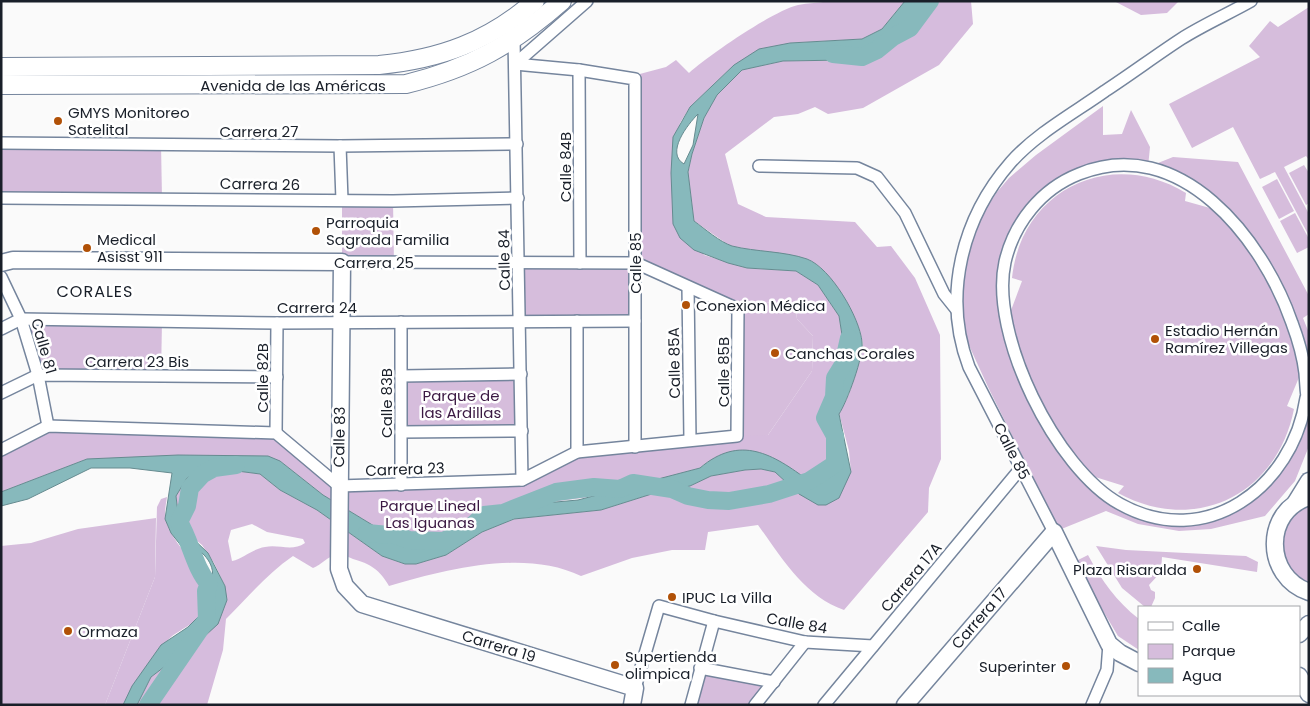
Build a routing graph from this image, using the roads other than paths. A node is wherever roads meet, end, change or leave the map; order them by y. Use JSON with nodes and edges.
{"nodes":[{"id":1,"x":536,"y":1,"type":"edge"},
{"id":2,"x":562,"y":1,"type":"edge"},
{"id":3,"x":586,"y":1,"type":"edge"},
{"id":4,"x":1251,"y":1,"type":"edge"},
{"id":5,"x":514,"y":39,"type":"junction"},
{"id":6,"x":515,"y":64,"type":"junction"},
{"id":7,"x":1,"y":67,"type":"edge"},
{"id":8,"x":579,"y":70,"type":"junction"},
{"id":9,"x":1,"y":85,"type":"edge"},
{"id":10,"x":1,"y":143,"type":"edge"},
{"id":11,"x":517,"y":144,"type":"junction"},
{"id":12,"x":340,"y":146,"type":"junction"},
{"id":13,"x":759,"y":166,"type":"dead end"},
{"id":14,"x":1,"y":198,"type":"edge"},
{"id":15,"x":518,"y":198,"type":"junction"},
{"id":16,"x":342,"y":200,"type":"junction"},
{"id":17,"x":342,"y":262,"type":"junction"},
{"id":18,"x":519,"y":262,"type":"junction"},
{"id":19,"x":1,"y":263,"type":"edge"},
{"id":20,"x":580,"y":263,"type":"junction"},
{"id":21,"x":636,"y":263,"type":"junction"},
{"id":22,"x":1,"y":277,"type":"edge"},
{"id":23,"x":688,"y":287,"type":"junction"},
{"id":24,"x":738,"y":309,"type":"joint"},
{"id":25,"x":956,"y":309,"type":"junction"},
{"id":26,"x":21,"y":318,"type":"junction"},
{"id":27,"x":520,"y":321,"type":"junction"},
{"id":28,"x":577,"y":321,"type":"junction"},
{"id":29,"x":635,"y":321,"type":"junction"},
{"id":30,"x":341,"y":322,"type":"junction"},
{"id":31,"x":401,"y":322,"type":"junction"},
{"id":32,"x":277,"y":323,"type":"junction"},
{"id":33,"x":1,"y":329,"type":"edge"},
{"id":34,"x":521,"y":374,"type":"junction"},
{"id":35,"x":38,"y":375,"type":"junction"},
{"id":36,"x":401,"y":376,"type":"junction"},
{"id":37,"x":277,"y":377,"type":"junction"},
{"id":38,"x":1,"y":393,"type":"edge"},
{"id":39,"x":1307,"y":404,"type":"edge"},
{"id":40,"x":48,"y":426,"type":"junction"},
{"id":41,"x":522,"y":431,"type":"junction"},
{"id":42,"x":401,"y":432,"type":"junction"},
{"id":43,"x":276,"y":433,"type":"junction"},
{"id":44,"x":737,"y":436,"type":"joint"},
{"id":45,"x":690,"y":440,"type":"junction"},
{"id":46,"x":635,"y":448,"type":"junction"},
{"id":47,"x":1,"y":450,"type":"edge"},
{"id":48,"x":577,"y":452,"type":"junction"},
{"id":49,"x":1021,"y":468,"type":"junction"},
{"id":50,"x":522,"y":480,"type":"junction"},
{"id":51,"x":1309,"y":481,"type":"edge"},
{"id":52,"x":401,"y":485,"type":"junction"},
{"id":53,"x":338,"y":491,"type":"junction"},
{"id":54,"x":1302,"y":500,"type":"edge"},
{"id":55,"x":1054,"y":532,"type":"junction"},
{"id":56,"x":1308,"y":593,"type":"edge"},
{"id":57,"x":362,"y":604,"type":"joint"},
{"id":58,"x":714,"y":621,"type":"junction"},
{"id":59,"x":1309,"y":624,"type":"edge"},
{"id":60,"x":1300,"y":633,"type":"edge"},
{"id":61,"x":805,"y":642,"type":"junction"},
{"id":62,"x":1109,"y":644,"type":"junction"},
{"id":63,"x":873,"y":646,"type":"junction"},
{"id":64,"x":1138,"y":662,"type":"edge"},
{"id":65,"x":700,"y":668,"type":"junction"},
{"id":66,"x":1300,"y":678,"type":"edge"},
{"id":67,"x":774,"y":682,"type":"junction"},
{"id":68,"x":636,"y":688,"type":"junction"},
{"id":69,"x":1309,"y":694,"type":"edge"},
{"id":70,"x":632,"y":705,"type":"edge"},
{"id":71,"x":691,"y":705,"type":"edge"},
{"id":72,"x":755,"y":705,"type":"edge"},
{"id":73,"x":824,"y":705,"type":"edge"},
{"id":74,"x":905,"y":705,"type":"edge"},
{"id":75,"x":1092,"y":705,"type":"edge"}],
"edges":[{"from":1,"to":7,"type":"main road","name":"Avenida de las Américas"},
{"from":2,"to":5,"type":"main road","name":"Avenida de las Américas"},
{"from":3,"to":6,"type":"street"},
{"from":4,"to":25,"type":"street"},
{"from":5,"to":6,"type":"street","name":"Calle 84"},
{"from":5,"to":9,"type":"main road","name":"Avenida de las Américas"},
{"from":6,"to":8,"type":"street"},
{"from":6,"to":11,"type":"street","name":"Calle 84"},
{"from":8,"to":20,"type":"street","name":"Calle 84B"},
{"from":8,"to":21,"type":"street","name":"Calle 85"},
{"from":10,"to":12,"type":"street","name":"Carrera 27"},
{"from":11,"to":12,"type":"street","name":"Carrera 27"},
{"from":11,"to":15,"type":"street","name":"Calle 84"},
{"from":12,"to":16,"type":"street"},
{"from":13,"to":25,"type":"street","name":"Calle 85"},
{"from":14,"to":16,"type":"street","name":"Carrera 26"},
{"from":15,"to":16,"type":"street","name":"Carrera 26"},
{"from":15,"to":18,"type":"street","name":"Calle 84"},
{"from":17,"to":18,"type":"street","name":"Carrera 25"},
{"from":17,"to":19,"type":"street","name":"Carrera 25"},
{"from":17,"to":30,"type":"street","name":"Calle 83"},
{"from":18,"to":20,"type":"street","name":"Carrera 25"},
{"from":18,"to":27,"type":"street","name":"Calle 84"},
{"from":20,"to":21,"type":"street","name":"Carrera 25"},
{"from":21,"to":23,"type":"street","name":"Carrera 25"},
{"from":21,"to":29,"type":"street","name":"Calle 85"},
{"from":22,"to":26,"type":"street","name":"Calle 81"},
{"from":23,"to":24,"type":"street","name":"Carrera 25"},
{"from":23,"to":45,"type":"street","name":"Calle 85A"},
{"from":24,"to":44,"type":"street","name":"Calle 85B"},
{"from":25,"to":49,"type":"street","name":"Calle 85"},
{"from":26,"to":32,"type":"street","name":"Carrera 24"},
{"from":26,"to":33,"type":"street","name":"Carrera 24"},
{"from":26,"to":35,"type":"street","name":"Calle 81"},
{"from":27,"to":28,"type":"street","name":"Carrera 24"},
{"from":27,"to":31,"type":"street","name":"Carrera 24"},
{"from":27,"to":34,"type":"street","name":"Calle 84"},
{"from":28,"to":29,"type":"street","name":"Carrera 24"},
{"from":28,"to":48,"type":"street"},
{"from":29,"to":46,"type":"street","name":"Calle 85"},
{"from":30,"to":31,"type":"street","name":"Carrera 24"},
{"from":30,"to":32,"type":"street","name":"Carrera 24"},
{"from":30,"to":53,"type":"street","name":"Calle 83"},
{"from":31,"to":36,"type":"street","name":"Calle 83B"},
{"from":32,"to":37,"type":"street","name":"Calle 82B"},
{"from":34,"to":36,"type":"street"},
{"from":34,"to":41,"type":"street","name":"Calle 84"},
{"from":35,"to":37,"type":"street","name":"Carrera 23 Bis"},
{"from":35,"to":38,"type":"street","name":"Carrera 23 Bis"},
{"from":35,"to":40,"type":"street","name":"Calle 81"},
{"from":36,"to":42,"type":"street","name":"Calle 83B"},
{"from":37,"to":43,"type":"street","name":"Calle 82B"},
{"from":39,"to":39,"type":"street"},
{"from":40,"to":43,"type":"street"},
{"from":40,"to":47,"type":"street"},
{"from":41,"to":42,"type":"street"},
{"from":41,"to":50,"type":"street","name":"Calle 84"},
{"from":42,"to":52,"type":"street","name":"Calle 83B"},
{"from":43,"to":53,"type":"street"},
{"from":44,"to":45,"type":"street","name":"Carrera 23"},
{"from":45,"to":46,"type":"street","name":"Carrera 23"},
{"from":46,"to":48,"type":"street","name":"Carrera 23"},
{"from":48,"to":50,"type":"street","name":"Carrera 23"},
{"from":49,"to":55,"type":"street","name":"Calle 85"},
{"from":49,"to":63,"type":"street","name":"Carrera 17A"},
{"from":50,"to":52,"type":"street","name":"Carrera 23"},
{"from":51,"to":54,"type":"street"},
{"from":52,"to":53,"type":"street","name":"Carrera 23"},
{"from":53,"to":57,"type":"street","name":"Calle 83"},
{"from":54,"to":56,"type":"street"},
{"from":55,"to":62,"type":"street","name":"Calle 85"},
{"from":55,"to":74,"type":"street","name":"Carrera 17"},
{"from":57,"to":68,"type":"street","name":"Carrera 19"},
{"from":58,"to":61,"type":"street","name":"Calle 84"},
{"from":58,"to":65,"type":"street"},
{"from":58,"to":68,"type":"street","name":"Calle 84"},
{"from":59,"to":60,"type":"street"},
{"from":61,"to":63,"type":"street","name":"Calle 84"},
{"from":61,"to":67,"type":"street"},
{"from":62,"to":64,"type":"street"},
{"from":62,"to":75,"type":"street"},
{"from":63,"to":73,"type":"street","name":"Carrera 17A"},
{"from":65,"to":67,"type":"street"},
{"from":65,"to":71,"type":"street"},
{"from":66,"to":69,"type":"street"},
{"from":67,"to":72,"type":"street"},
{"from":68,"to":70,"type":"street"}]}
